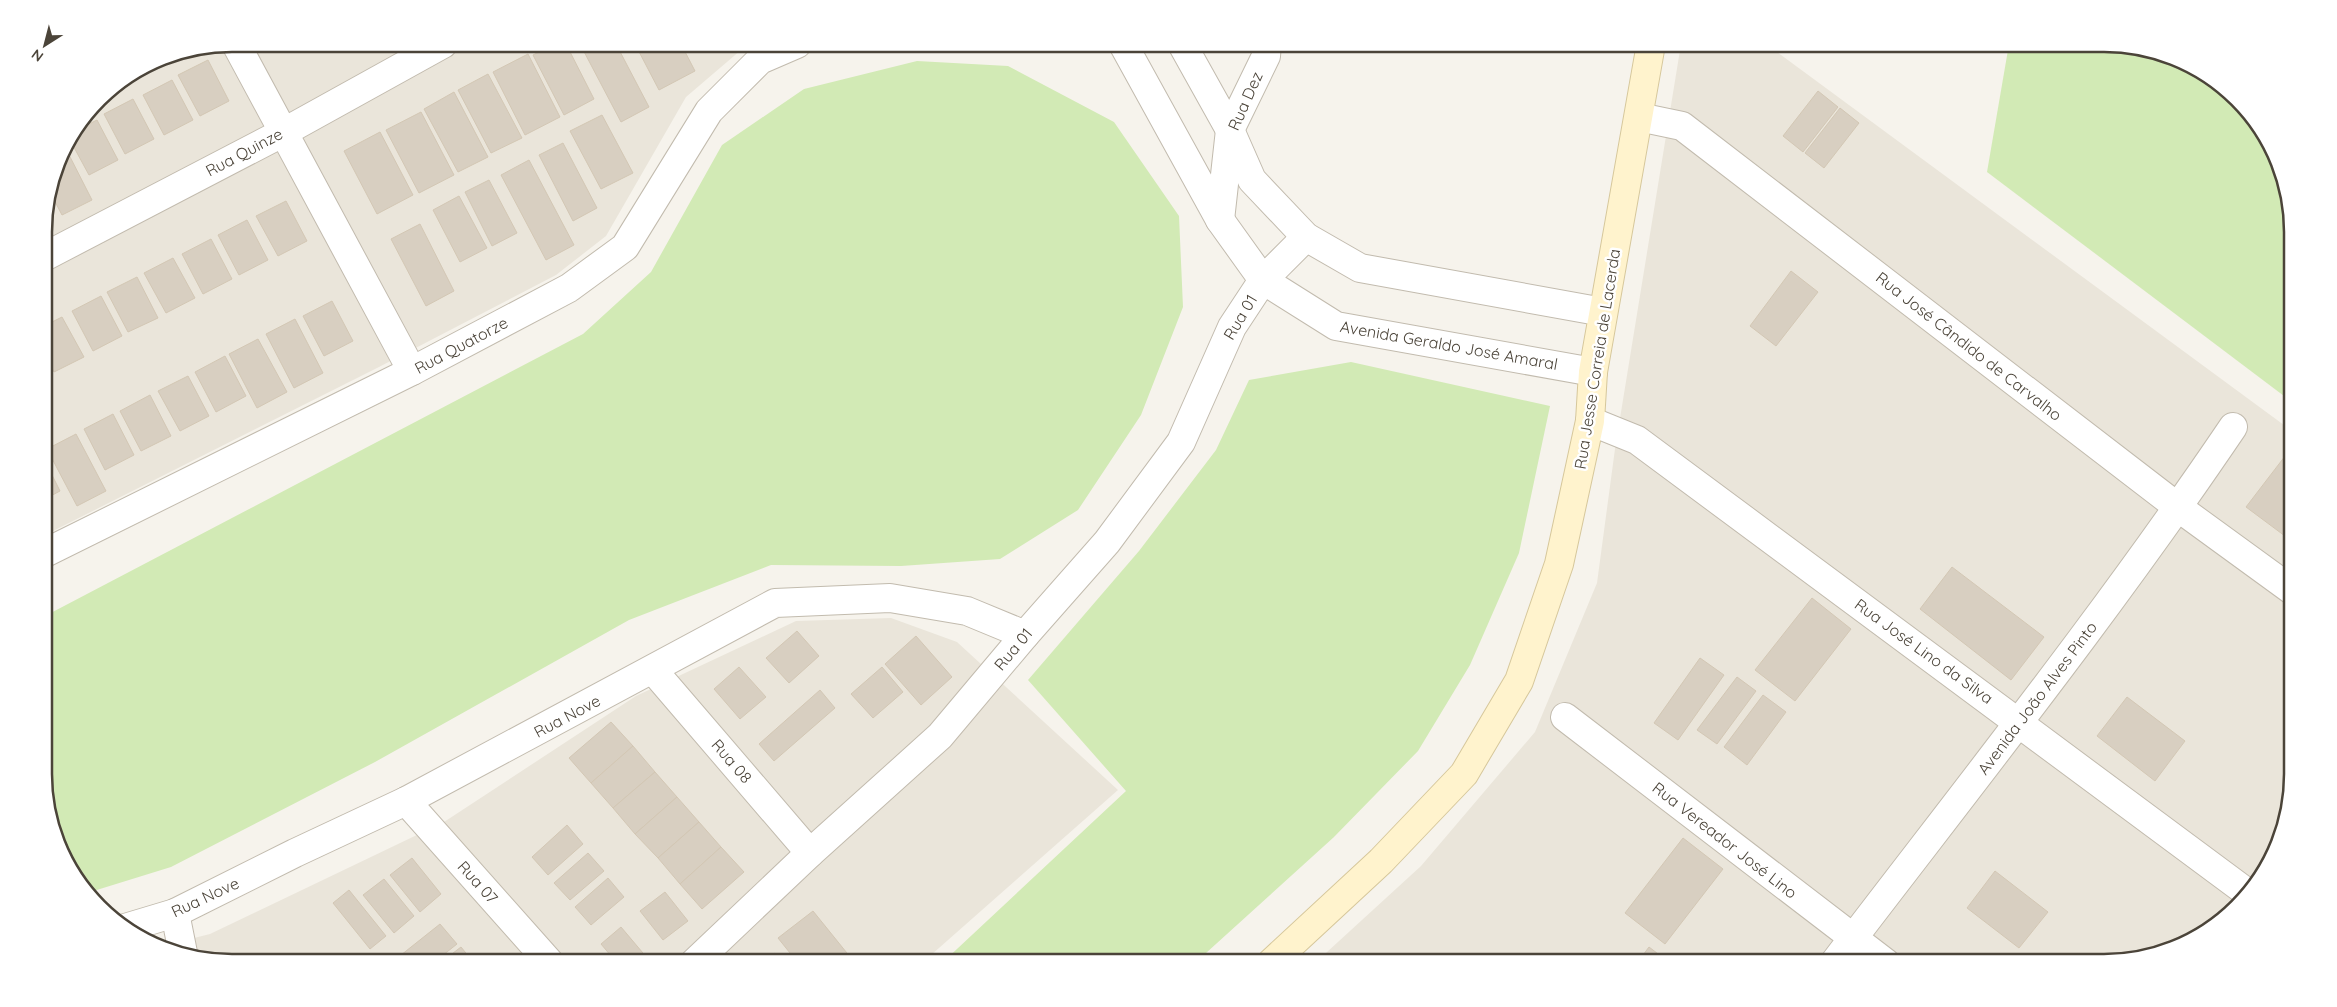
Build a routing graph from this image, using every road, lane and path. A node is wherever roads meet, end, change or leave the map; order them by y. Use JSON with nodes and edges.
{"nodes":[{"id":1,"x":240,"y":52,"type":"edge"},
{"id":2,"x":429,"y":52,"type":"edge"},
{"id":3,"x":778,"y":52,"type":"edge"},
{"id":4,"x":1127,"y":52,"type":"edge"},
{"id":5,"x":1186,"y":52,"type":"edge"},
{"id":6,"x":1266,"y":52,"type":"edge"},
{"id":7,"x":1650,"y":52,"type":"edge"},
{"id":8,"x":1639,"y":117,"type":"junction"},
{"id":9,"x":1230,"y":130,"type":"junction"},
{"id":10,"x":284,"y":132,"type":"junction"},
{"id":11,"x":1220,"y":220,"type":"junction"},
{"id":12,"x":1306,"y":237,"type":"junction"},
{"id":13,"x":52,"y":253,"type":"edge"},
{"id":14,"x":1263,"y":280,"type":"junction"},
{"id":15,"x":1603,"y":312,"type":"junction"},
{"id":16,"x":412,"y":371,"type":"junction"},
{"id":17,"x":1593,"y":372,"type":"junction"},
{"id":18,"x":1590,"y":421,"type":"junction"},
{"id":19,"x":2233,"y":427,"type":"dead end"},
{"id":20,"x":2179,"y":508,"type":"junction"},
{"id":21,"x":52,"y":549,"type":"edge"},
{"id":22,"x":2284,"y":584,"type":"edge"},
{"id":23,"x":1024,"y":635,"type":"junction"},
{"id":24,"x":653,"y":670,"type":"junction"},
{"id":25,"x":1565,"y":717,"type":"dead end"},
{"id":26,"x":2020,"y":722,"type":"junction"},
{"id":27,"x":406,"y":801,"type":"junction"},
{"id":28,"x":810,"y":853,"type":"junction"},
{"id":29,"x":2243,"y":889,"type":"edge"},
{"id":30,"x":175,"y":913,"type":"junction"},
{"id":31,"x":135,"y":925,"type":"edge"},
{"id":32,"x":1852,"y":938,"type":"junction"},
{"id":33,"x":182,"y":947,"type":"edge"},
{"id":34,"x":542,"y":954,"type":"edge"},
{"id":35,"x":703,"y":954,"type":"edge"},
{"id":36,"x":1281,"y":954,"type":"edge"},
{"id":37,"x":1840,"y":954,"type":"edge"},
{"id":38,"x":1874,"y":954,"type":"edge"}],
"edges":[{"from":1,"to":10,"type":"street"},
{"from":2,"to":10,"type":"street","name":"Rua Quinze"},
{"from":3,"to":16,"type":"street","name":"Rua Quatorze"},
{"from":4,"to":11,"type":"street","name":"Avenida Geraldo José Amaral"},
{"from":5,"to":9,"type":"street"},
{"from":6,"to":9,"type":"street","name":"Rua Dez"},
{"from":7,"to":8,"type":"main road","name":"Rua Jesse Correia de Lacerda"},
{"from":8,"to":15,"type":"main road","name":"Rua Jesse Correia de Lacerda"},
{"from":8,"to":20,"type":"street","name":"Rua José Cândido de Carvalho"},
{"from":9,"to":11,"type":"street","name":"Rua Dez"},
{"from":9,"to":12,"type":"street"},
{"from":10,"to":13,"type":"street","name":"Rua Quinze"},
{"from":10,"to":16,"type":"street"},
{"from":11,"to":14,"type":"street","name":"Avenida Geraldo José Amaral"},
{"from":12,"to":14,"type":"street","name":"Rua 01"},
{"from":12,"to":15,"type":"street"},
{"from":14,"to":17,"type":"street","name":"Avenida Geraldo José Amaral"},
{"from":14,"to":23,"type":"street","name":"Rua 01"},
{"from":15,"to":17,"type":"main road","name":"Rua Jesse Correia de Lacerda"},
{"from":16,"to":21,"type":"street","name":"Rua Quatorze"},
{"from":17,"to":18,"type":"main road","name":"Rua Jesse Correia de Lacerda"},
{"from":18,"to":26,"type":"street","name":"Rua José Lino da Silva"},
{"from":18,"to":36,"type":"main road","name":"Rua Jesse Correia de Lacerda"},
{"from":19,"to":20,"type":"street","name":"Avenida João Alves Pinto"},
{"from":20,"to":22,"type":"street","name":"Rua José Cândido de Carvalho"},
{"from":20,"to":26,"type":"street","name":"Avenida João Alves Pinto"},
{"from":23,"to":24,"type":"street","name":"Rua Nove"},
{"from":23,"to":28,"type":"street","name":"Rua 01"},
{"from":24,"to":27,"type":"street","name":"Rua Nove"},
{"from":24,"to":28,"type":"street","name":"Rua 08"},
{"from":25,"to":32,"type":"street","name":"Rua Vereador José Lino"},
{"from":26,"to":29,"type":"street","name":"Rua José Lino da Silva"},
{"from":26,"to":32,"type":"street","name":"Avenida João Alves Pinto"},
{"from":27,"to":30,"type":"street","name":"Rua Nove"},
{"from":27,"to":34,"type":"street","name":"Rua 07"},
{"from":28,"to":35,"type":"street","name":"Rua 01"},
{"from":30,"to":31,"type":"street","name":"Rua Nove"},
{"from":30,"to":33,"type":"street"},
{"from":32,"to":37,"type":"street","name":"Avenida João Alves Pinto"},
{"from":32,"to":38,"type":"street","name":"Rua Vereador José Lino"}]}
